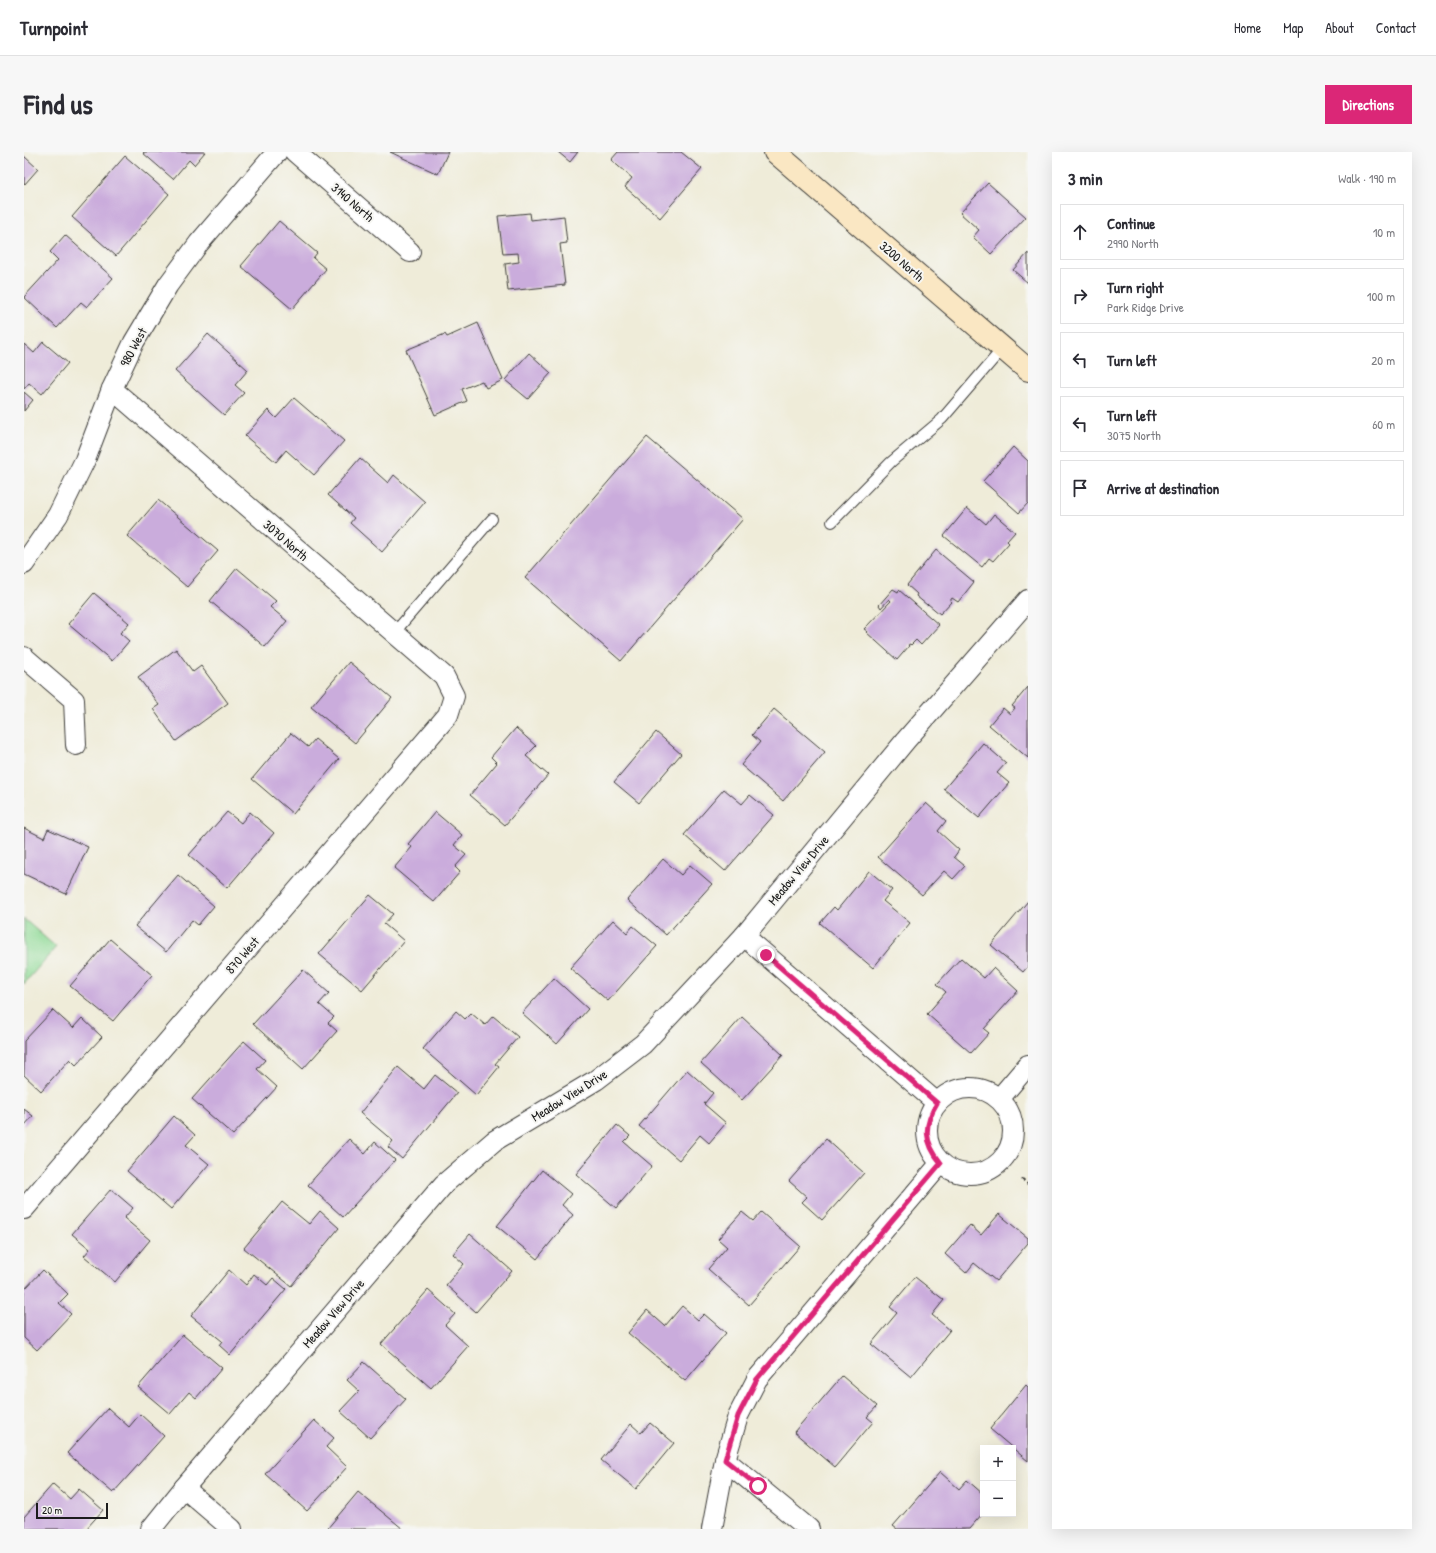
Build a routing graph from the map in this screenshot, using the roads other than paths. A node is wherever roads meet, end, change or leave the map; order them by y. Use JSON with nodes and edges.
{"nodes":[{"id":1,"x":277,"y":152,"type":"edge"},
{"id":2,"x":295,"y":152,"type":"edge"},
{"id":3,"x":775,"y":152,"type":"edge"},
{"id":4,"x":410,"y":252,"type":"dead end"},
{"id":5,"x":1003,"y":348,"type":"junction"},
{"id":6,"x":1028,"y":370,"type":"edge"},
{"id":7,"x":112,"y":389,"type":"junction"},
{"id":8,"x":492,"y":519,"type":"dead end"},
{"id":9,"x":832,"y":522,"type":"dead end"},
{"id":10,"x":24,"y":564,"type":"edge"},
{"id":11,"x":1028,"y":600,"type":"edge"},
{"id":12,"x":394,"y":634,"type":"junction"},
{"id":13,"x":24,"y":657,"type":"edge"},
{"id":14,"x":454,"y":696,"type":"joint"},
{"id":15,"x":76,"y":745,"type":"dead end"},
{"id":16,"x":744,"y":936,"type":"junction"},
{"id":17,"x":1028,"y":1065,"type":"edge"},
{"id":18,"x":999,"y":1100,"type":"junction"},
{"id":19,"x":937,"y":1103,"type":"junction"},
{"id":20,"x":941,"y":1163,"type":"junction"},
{"id":21,"x":24,"y":1209,"type":"edge"},
{"id":22,"x":725,"y":1460,"type":"junction"},
{"id":23,"x":184,"y":1488,"type":"junction"},
{"id":24,"x":152,"y":1529,"type":"edge"},
{"id":25,"x":232,"y":1529,"type":"edge"},
{"id":26,"x":712,"y":1529,"type":"edge"},
{"id":27,"x":809,"y":1529,"type":"edge"}],
"edges":[{"from":1,"to":7,"type":"street","name":"980 West"},
{"from":2,"to":4,"type":"street","name":"3140 North"},
{"from":3,"to":5,"type":"street","name":"3200 North"},
{"from":5,"to":6,"type":"street","name":"3200 North"},
{"from":5,"to":9,"type":"lane"},
{"from":7,"to":10,"type":"street","name":"980 West"},
{"from":7,"to":12,"type":"street","name":"3070 North"},
{"from":8,"to":12,"type":"lane"},
{"from":11,"to":16,"type":"street","name":"Meadow View Drive"},
{"from":12,"to":14,"type":"street","name":"3070 North"},
{"from":13,"to":15,"type":"street"},
{"from":14,"to":21,"type":"street","name":"870 West"},
{"from":16,"to":19,"type":"street"},
{"from":16,"to":23,"type":"street","name":"Meadow View Drive"},
{"from":17,"to":18,"type":"street"},
{"from":18,"to":19,"type":"street"},
{"from":18,"to":20,"type":"street"},
{"from":19,"to":20,"type":"street"},
{"from":20,"to":22,"type":"street"},
{"from":22,"to":26,"type":"street"},
{"from":22,"to":27,"type":"street"},
{"from":23,"to":24,"type":"street","name":"Meadow View Drive"},
{"from":23,"to":25,"type":"street"}]}
